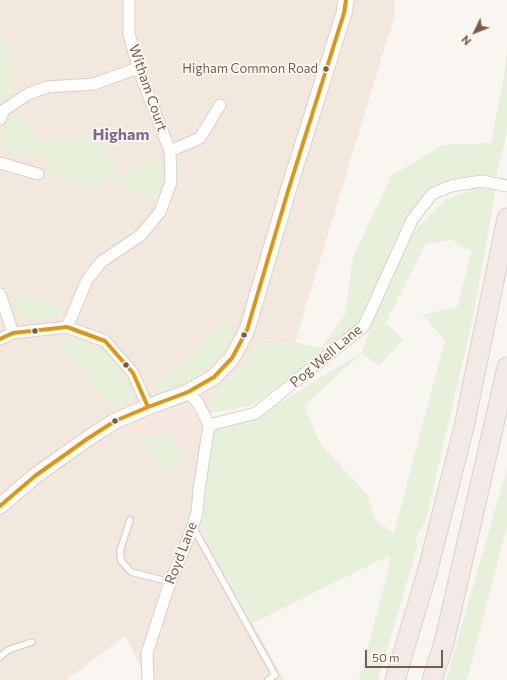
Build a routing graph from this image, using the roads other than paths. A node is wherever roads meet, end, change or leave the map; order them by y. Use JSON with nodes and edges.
{"nodes":[{"id":1,"x":129,"y":0,"type":"edge"},
{"id":2,"x":346,"y":0,"type":"edge"},
{"id":3,"x":138,"y":68,"type":"junction"},
{"id":4,"x":220,"y":105,"type":"dead end"},
{"id":5,"x":0,"y":119,"type":"edge"},
{"id":6,"x":170,"y":151,"type":"junction"},
{"id":7,"x":0,"y":163,"type":"edge"},
{"id":8,"x":38,"y":174,"type":"dead end"},
{"id":9,"x":507,"y":186,"type":"edge"},
{"id":10,"x":507,"y":218,"type":"edge"},
{"id":11,"x":0,"y":294,"type":"edge"},
{"id":12,"x":67,"y":327,"type":"junction"},
{"id":13,"x":13,"y":333,"type":"junction"},
{"id":14,"x":0,"y":339,"type":"edge"},
{"id":15,"x":507,"y":367,"type":"edge"},
{"id":16,"x":188,"y":392,"type":"junction"},
{"id":17,"x":148,"y":406,"type":"junction"},
{"id":18,"x":209,"y":425,"type":"junction"},
{"id":19,"x":0,"y":506,"type":"edge"},
{"id":20,"x":130,"y":520,"type":"dead end"},
{"id":21,"x":193,"y":527,"type":"junction"},
{"id":22,"x":170,"y":582,"type":"junction"},
{"id":23,"x":32,"y":642,"type":"dead end"},
{"id":24,"x":0,"y":657,"type":"edge"},
{"id":25,"x":277,"y":677,"type":"edge"},
{"id":26,"x":148,"y":680,"type":"edge"},
{"id":27,"x":268,"y":680,"type":"edge"},
{"id":28,"x":395,"y":680,"type":"edge"},
{"id":29,"x":432,"y":680,"type":"edge"}],
"edges":[{"from":1,"to":3,"type":"street","name":"Witham Court"},
{"from":2,"to":16,"type":"street"},
{"from":3,"to":5,"type":"street"},
{"from":3,"to":6,"type":"street","name":"Witham Court"},
{"from":4,"to":6,"type":"street","name":"Witham Court"},
{"from":6,"to":12,"type":"street","name":"Witham Court"},
{"from":7,"to":8,"type":"street"},
{"from":9,"to":18,"type":"street","name":"Pog Well Lane"},
{"from":10,"to":28,"type":"highway"},
{"from":11,"to":13,"type":"street"},
{"from":12,"to":13,"type":"street"},
{"from":12,"to":17,"type":"street"},
{"from":13,"to":14,"type":"street"},
{"from":15,"to":29,"type":"highway"},
{"from":16,"to":17,"type":"street"},
{"from":16,"to":18,"type":"street"},
{"from":17,"to":19,"type":"street"},
{"from":18,"to":21,"type":"street","name":"Royd Lane"},
{"from":20,"to":22,"type":"lane"},
{"from":21,"to":22,"type":"street","name":"Royd Lane"},
{"from":21,"to":25,"type":"lane"},
{"from":22,"to":26,"type":"street","name":"Royd Lane"},
{"from":23,"to":24,"type":"lane"},
{"from":25,"to":27,"type":"lane"}]}
